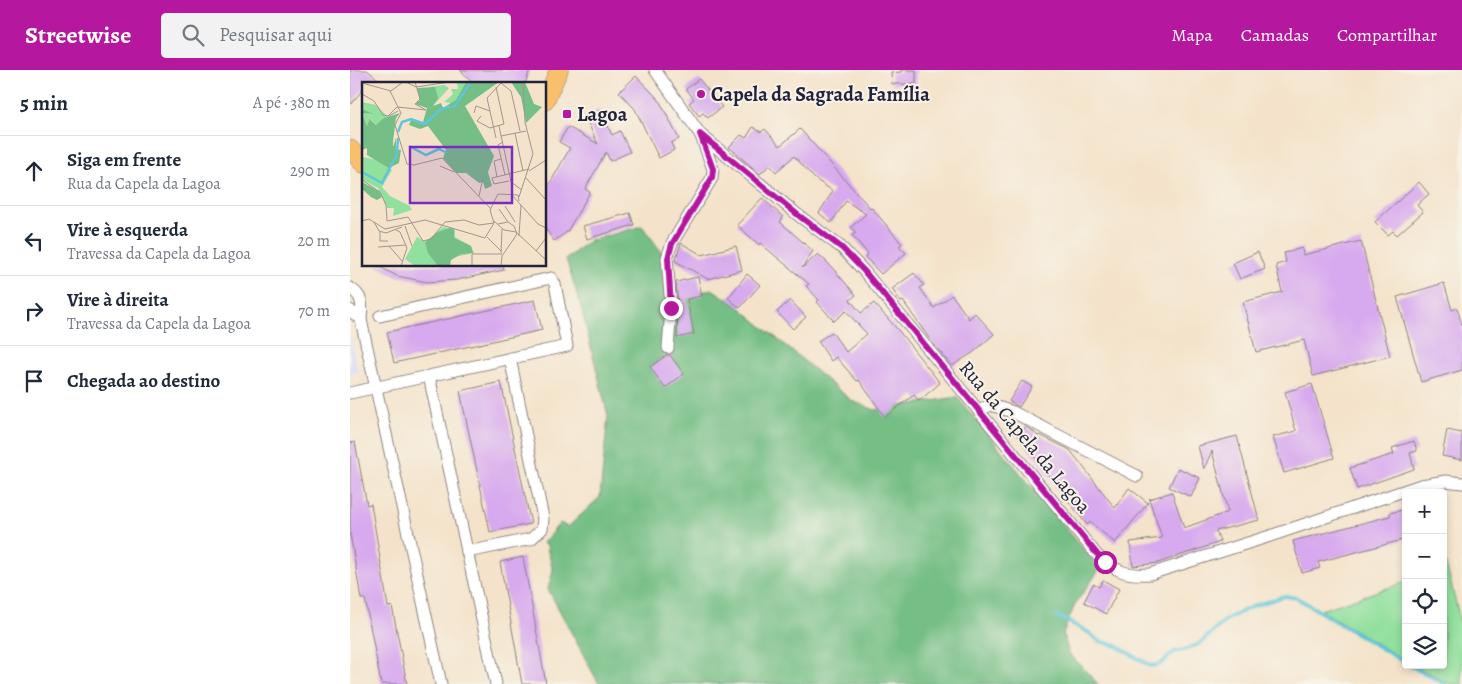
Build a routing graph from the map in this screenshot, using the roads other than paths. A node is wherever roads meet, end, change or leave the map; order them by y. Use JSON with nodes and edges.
{"nodes":[{"id":1,"x":559,"y":70,"type":"edge"},
{"id":2,"x":654,"y":70,"type":"edge"},
{"id":3,"x":546,"y":99,"type":"edge"},
{"id":4,"x":700,"y":134,"type":"junction"},
{"id":5,"x":350,"y":149,"type":"edge"},
{"id":6,"x":362,"y":163,"type":"edge"},
{"id":7,"x":350,"y":288,"type":"edge"},
{"id":8,"x":350,"y":310,"type":"edge"},
{"id":9,"x":380,"y":316,"type":"dead end"},
{"id":10,"x":361,"y":320,"type":"junction"},
{"id":11,"x":668,"y":348,"type":"dead end"},
{"id":12,"x":510,"y":358,"type":"junction"},
{"id":13,"x":429,"y":376,"type":"junction"},
{"id":14,"x":376,"y":388,"type":"junction"},
{"id":15,"x":350,"y":393,"type":"edge"},
{"id":16,"x":978,"y":410,"type":"junction"},
{"id":17,"x":1137,"y":476,"type":"dead end"},
{"id":18,"x":1462,"y":483,"type":"edge"},
{"id":19,"x":467,"y":552,"type":"junction"},
{"id":20,"x":440,"y":684,"type":"edge"},
{"id":21,"x":496,"y":684,"type":"edge"}],
"edges":[{"from":1,"to":3,"type":"main road"},
{"from":2,"to":4,"type":"street","name":"Rua da Capela da Lagoa"},
{"from":4,"to":11,"type":"street"},
{"from":4,"to":16,"type":"street","name":"Rua da Capela da Lagoa"},
{"from":5,"to":6,"type":"main road"},
{"from":7,"to":10,"type":"street"},
{"from":8,"to":10,"type":"street"},
{"from":9,"to":12,"type":"street"},
{"from":10,"to":14,"type":"street"},
{"from":12,"to":13,"type":"street"},
{"from":12,"to":19,"type":"street"},
{"from":13,"to":14,"type":"street"},
{"from":13,"to":19,"type":"street"},
{"from":14,"to":15,"type":"street"},
{"from":14,"to":20,"type":"street"},
{"from":16,"to":17,"type":"street"},
{"from":16,"to":18,"type":"street","name":"Rua da Capela da Lagoa"},
{"from":19,"to":21,"type":"street"}]}
